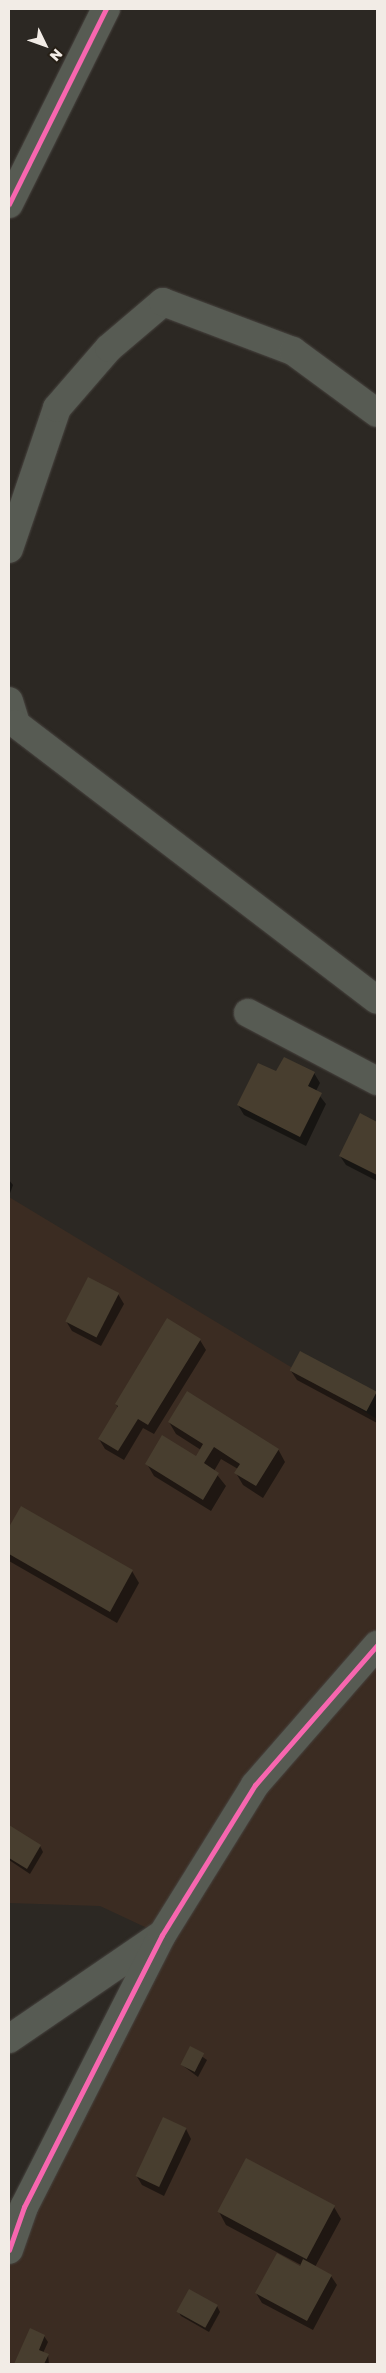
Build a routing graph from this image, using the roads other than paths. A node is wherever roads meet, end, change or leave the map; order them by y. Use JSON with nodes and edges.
{"nodes":[{"id":1,"x":106,"y":9,"type":"edge"},
{"id":2,"x":9,"y":204,"type":"edge"},
{"id":3,"x":377,"y":413,"type":"edge"},
{"id":4,"x":9,"y":549,"type":"edge"},
{"id":5,"x":9,"y":701,"type":"edge"},
{"id":6,"x":377,"y":1000,"type":"edge"},
{"id":7,"x":248,"y":1013,"type":"dead end"},
{"id":8,"x":377,"y":1082,"type":"edge"},
{"id":9,"x":377,"y":1645,"type":"edge"},
{"id":10,"x":162,"y":1935,"type":"junction"},
{"id":11,"x":9,"y":2040,"type":"edge"},
{"id":12,"x":9,"y":2250,"type":"edge"}],
"edges":[{"from":1,"to":2,"type":"street"},
{"from":3,"to":4,"type":"street"},
{"from":5,"to":6,"type":"street"},
{"from":7,"to":8,"type":"street"},
{"from":9,"to":10,"type":"street"},
{"from":10,"to":11,"type":"street"},
{"from":10,"to":12,"type":"street"}]}
